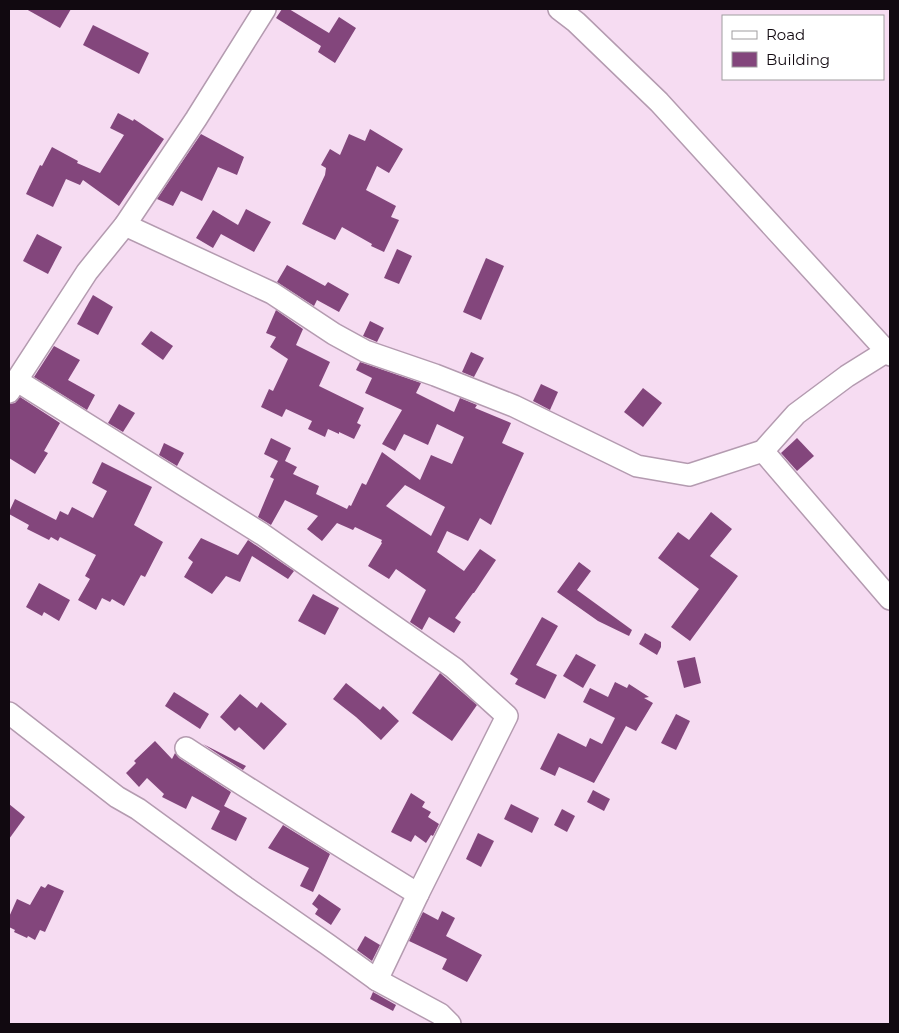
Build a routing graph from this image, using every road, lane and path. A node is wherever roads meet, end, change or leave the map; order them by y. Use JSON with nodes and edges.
{"nodes":[{"id":1,"x":265,"y":9,"type":"edge"},
{"id":2,"x":559,"y":9,"type":"edge"},
{"id":3,"x":125,"y":225,"type":"junction"},
{"id":4,"x":888,"y":353,"type":"edge"},
{"id":5,"x":12,"y":386,"type":"edge"},
{"id":6,"x":763,"y":451,"type":"junction"},
{"id":7,"x":890,"y":599,"type":"edge"},
{"id":8,"x":9,"y":713,"type":"edge"},
{"id":9,"x":186,"y":748,"type":"dead end"},
{"id":10,"x":418,"y":894,"type":"junction"},
{"id":11,"x":377,"y":980,"type":"junction"},
{"id":12,"x":450,"y":1024,"type":"edge"}],
"edges":[{"from":1,"to":3,"type":"street"},
{"from":2,"to":4,"type":"street"},
{"from":3,"to":5,"type":"street"},
{"from":3,"to":6,"type":"street"},
{"from":4,"to":6,"type":"street"},
{"from":5,"to":10,"type":"street"},
{"from":6,"to":7,"type":"street"},
{"from":8,"to":11,"type":"street"},
{"from":9,"to":10,"type":"street"},
{"from":10,"to":11,"type":"street"},
{"from":11,"to":12,"type":"street"}]}
